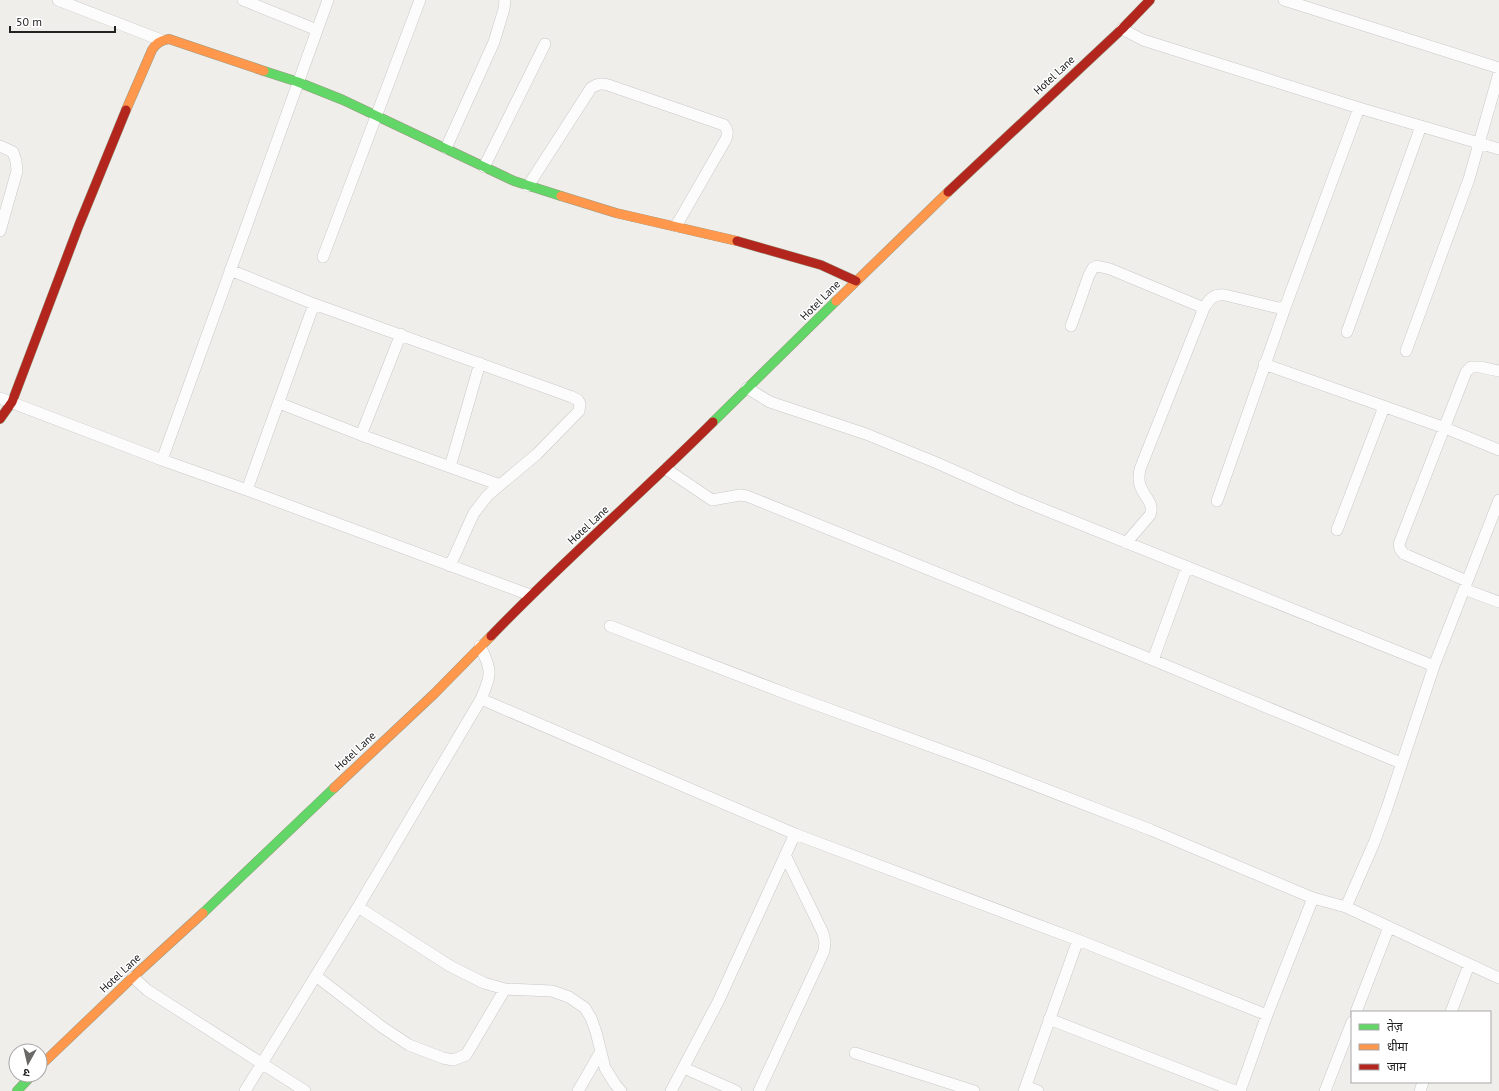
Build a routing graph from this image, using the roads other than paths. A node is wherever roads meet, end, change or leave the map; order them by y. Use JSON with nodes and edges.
{"nodes":[{"id":1,"x":58,"y":0,"type":"edge"},
{"id":2,"x":243,"y":0,"type":"edge"},
{"id":3,"x":328,"y":0,"type":"edge"},
{"id":4,"x":420,"y":0,"type":"edge"},
{"id":5,"x":505,"y":0,"type":"edge"},
{"id":6,"x":1150,"y":0,"type":"edge"},
{"id":7,"x":1284,"y":0,"type":"edge"},
{"id":8,"x":317,"y":30,"type":"junction"},
{"id":9,"x":1122,"y":30,"type":"junction"},
{"id":10,"x":161,"y":40,"type":"junction"},
{"id":11,"x":545,"y":44,"type":"dead end"},
{"id":12,"x":1499,"y":68,"type":"edge"},
{"id":13,"x":1499,"y":73,"type":"edge"},
{"id":14,"x":298,"y":82,"type":"junction"},
{"id":15,"x":1359,"y":108,"type":"junction"},
{"id":16,"x":376,"y":115,"type":"junction"},
{"id":17,"x":1420,"y":126,"type":"junction"},
{"id":18,"x":1479,"y":143,"type":"junction"},
{"id":19,"x":0,"y":146,"type":"edge"},
{"id":20,"x":446,"y":148,"type":"junction"},
{"id":21,"x":1499,"y":149,"type":"edge"},
{"id":22,"x":484,"y":167,"type":"junction"},
{"id":23,"x":528,"y":186,"type":"junction"},
{"id":24,"x":676,"y":226,"type":"junction"},
{"id":25,"x":0,"y":231,"type":"edge"},
{"id":26,"x":323,"y":257,"type":"dead end"},
{"id":27,"x":230,"y":270,"type":"junction"},
{"id":28,"x":856,"y":281,"type":"junction"},
{"id":29,"x":314,"y":304,"type":"junction"},
{"id":30,"x":1286,"y":304,"type":"junction"},
{"id":31,"x":1204,"y":308,"type":"junction"},
{"id":32,"x":1071,"y":326,"type":"dead end"},
{"id":33,"x":1346,"y":332,"type":"dead end"},
{"id":34,"x":400,"y":334,"type":"junction"},
{"id":35,"x":1406,"y":351,"type":"dead end"},
{"id":36,"x":480,"y":363,"type":"junction"},
{"id":37,"x":1264,"y":364,"type":"junction"},
{"id":38,"x":1499,"y":371,"type":"edge"},
{"id":39,"x":756,"y":394,"type":"junction"},
{"id":40,"x":0,"y":398,"type":"edge"},
{"id":41,"x":12,"y":402,"type":"junction"},
{"id":42,"x":279,"y":402,"type":"junction"},
{"id":43,"x":1384,"y":407,"type":"junction"},
{"id":44,"x":0,"y":419,"type":"edge"},
{"id":45,"x":1445,"y":428,"type":"junction"},
{"id":46,"x":361,"y":435,"type":"junction"},
{"id":47,"x":1499,"y":450,"type":"edge"},
{"id":48,"x":162,"y":460,"type":"junction"},
{"id":49,"x":450,"y":467,"type":"junction"},
{"id":50,"x":666,"y":469,"type":"junction"},
{"id":51,"x":500,"y":485,"type":"junction"},
{"id":52,"x":247,"y":490,"type":"junction"},
{"id":53,"x":1499,"y":500,"type":"edge"},
{"id":54,"x":1217,"y":501,"type":"dead end"},
{"id":55,"x":1337,"y":530,"type":"dead end"},
{"id":56,"x":1126,"y":543,"type":"junction"},
{"id":57,"x":450,"y":566,"type":"junction"},
{"id":58,"x":1187,"y":567,"type":"junction"},
{"id":59,"x":1465,"y":586,"type":"junction"},
{"id":60,"x":530,"y":595,"type":"junction"},
{"id":61,"x":1499,"y":602,"type":"edge"},
{"id":62,"x":610,"y":626,"type":"dead end"},
{"id":63,"x":484,"y":655,"type":"junction"},
{"id":64,"x":1153,"y":660,"type":"junction"},
{"id":65,"x":1434,"y":666,"type":"junction"},
{"id":66,"x":481,"y":699,"type":"junction"},
{"id":67,"x":1401,"y":763,"type":"junction"},
{"id":68,"x":795,"y":834,"type":"junction"},
{"id":69,"x":785,"y":855,"type":"junction"},
{"id":70,"x":1313,"y":898,"type":"junction"},
{"id":71,"x":358,"y":907,"type":"junction"},
{"id":72,"x":1346,"y":907,"type":"junction"},
{"id":73,"x":1389,"y":927,"type":"junction"},
{"id":74,"x":1078,"y":940,"type":"junction"},
{"id":75,"x":1469,"y":965,"type":"junction"},
{"id":76,"x":316,"y":976,"type":"junction"},
{"id":77,"x":132,"y":977,"type":"junction"},
{"id":78,"x":1499,"y":978,"type":"edge"},
{"id":79,"x":505,"y":989,"type":"junction"},
{"id":80,"x":1356,"y":1011,"type":"edge"},
{"id":81,"x":1451,"y":1011,"type":"edge"},
{"id":82,"x":1266,"y":1015,"type":"junction"},
{"id":83,"x":1049,"y":1019,"type":"junction"},
{"id":84,"x":1351,"y":1025,"type":"edge"},
{"id":85,"x":600,"y":1053,"type":"junction"},
{"id":86,"x":855,"y":1053,"type":"dead end"},
{"id":87,"x":48,"y":1058,"type":"edge"},
{"id":88,"x":262,"y":1064,"type":"junction"},
{"id":89,"x":684,"y":1068,"type":"junction"},
{"id":90,"x":24,"y":1083,"type":"edge"},
{"id":91,"x":952,"y":1088,"type":"edge"},
{"id":92,"x":1025,"y":1089,"type":"edge"},
{"id":93,"x":17,"y":1091,"type":"edge"},
{"id":94,"x":245,"y":1091,"type":"edge"},
{"id":95,"x":306,"y":1091,"type":"edge"},
{"id":96,"x":578,"y":1091,"type":"edge"},
{"id":97,"x":621,"y":1091,"type":"edge"},
{"id":98,"x":671,"y":1091,"type":"edge"},
{"id":99,"x":736,"y":1091,"type":"edge"},
{"id":100,"x":759,"y":1091,"type":"edge"},
{"id":101,"x":974,"y":1091,"type":"edge"},
{"id":102,"x":1038,"y":1091,"type":"edge"},
{"id":103,"x":1235,"y":1091,"type":"edge"},
{"id":104,"x":1240,"y":1091,"type":"edge"},
{"id":105,"x":1325,"y":1091,"type":"edge"}],
"edges":[{"from":1,"to":10,"type":"street"},
{"from":2,"to":8,"type":"street"},
{"from":3,"to":8,"type":"street"},
{"from":4,"to":16,"type":"street"},
{"from":5,"to":20,"type":"street"},
{"from":6,"to":9,"type":"street","name":"Hotel Lane"},
{"from":7,"to":12,"type":"street"},
{"from":8,"to":14,"type":"street"},
{"from":9,"to":15,"type":"street"},
{"from":9,"to":28,"type":"street","name":"Hotel Lane"},
{"from":10,"to":14,"type":"street"},
{"from":10,"to":41,"type":"street"},
{"from":11,"to":22,"type":"street"},
{"from":13,"to":18,"type":"street"},
{"from":14,"to":16,"type":"street"},
{"from":14,"to":27,"type":"street"},
{"from":15,"to":17,"type":"street"},
{"from":15,"to":30,"type":"street"},
{"from":16,"to":20,"type":"street"},
{"from":16,"to":26,"type":"street"},
{"from":17,"to":18,"type":"street"},
{"from":17,"to":33,"type":"street"},
{"from":18,"to":21,"type":"street"},
{"from":18,"to":35,"type":"street"},
{"from":19,"to":25,"type":"street"},
{"from":20,"to":22,"type":"street"},
{"from":22,"to":23,"type":"street"},
{"from":23,"to":24,"type":"street"},
{"from":23,"to":24,"type":"street"},
{"from":24,"to":28,"type":"street"},
{"from":27,"to":29,"type":"street"},
{"from":27,"to":48,"type":"street"},
{"from":28,"to":39,"type":"street","name":"Hotel Lane"},
{"from":29,"to":34,"type":"street"},
{"from":29,"to":42,"type":"street"},
{"from":30,"to":31,"type":"street"},
{"from":30,"to":37,"type":"street"},
{"from":31,"to":32,"type":"street"},
{"from":31,"to":56,"type":"street"},
{"from":34,"to":36,"type":"street"},
{"from":34,"to":46,"type":"street"},
{"from":36,"to":49,"type":"street"},
{"from":36,"to":51,"type":"street"},
{"from":37,"to":43,"type":"street"},
{"from":37,"to":54,"type":"street"},
{"from":38,"to":45,"type":"street"},
{"from":39,"to":50,"type":"street","name":"Hotel Lane"},
{"from":39,"to":56,"type":"street"},
{"from":40,"to":41,"type":"street"},
{"from":41,"to":44,"type":"street"},
{"from":41,"to":48,"type":"street"},
{"from":42,"to":46,"type":"street"},
{"from":42,"to":52,"type":"street"},
{"from":43,"to":45,"type":"street"},
{"from":43,"to":55,"type":"street"},
{"from":45,"to":47,"type":"street"},
{"from":45,"to":59,"type":"street"},
{"from":46,"to":49,"type":"street"},
{"from":48,"to":52,"type":"street"},
{"from":49,"to":51,"type":"street"},
{"from":50,"to":60,"type":"street","name":"Hotel Lane"},
{"from":50,"to":64,"type":"street"},
{"from":51,"to":57,"type":"street"},
{"from":52,"to":57,"type":"street"},
{"from":53,"to":59,"type":"street"},
{"from":56,"to":58,"type":"street"},
{"from":57,"to":60,"type":"street"},
{"from":58,"to":64,"type":"street"},
{"from":58,"to":65,"type":"street"},
{"from":59,"to":61,"type":"street"},
{"from":59,"to":65,"type":"street"},
{"from":60,"to":63,"type":"street","name":"Hotel Lane"},
{"from":62,"to":70,"type":"street"},
{"from":63,"to":66,"type":"street"},
{"from":63,"to":77,"type":"street","name":"Hotel Lane"},
{"from":64,"to":67,"type":"street"},
{"from":65,"to":67,"type":"street"},
{"from":66,"to":68,"type":"street"},
{"from":66,"to":71,"type":"street"},
{"from":67,"to":72,"type":"street"},
{"from":68,"to":69,"type":"street"},
{"from":68,"to":74,"type":"street"},
{"from":69,"to":89,"type":"street"},
{"from":69,"to":100,"type":"street"},
{"from":70,"to":72,"type":"street"},
{"from":70,"to":82,"type":"street"},
{"from":71,"to":76,"type":"street"},
{"from":71,"to":79,"type":"street"},
{"from":72,"to":73,"type":"street"},
{"from":73,"to":75,"type":"street"},
{"from":73,"to":80,"type":"street"},
{"from":74,"to":82,"type":"street"},
{"from":74,"to":83,"type":"street"},
{"from":75,"to":78,"type":"street"},
{"from":75,"to":81,"type":"street"},
{"from":76,"to":79,"type":"street"},
{"from":76,"to":88,"type":"street"},
{"from":77,"to":87,"type":"street","name":"Hotel Lane"},
{"from":77,"to":88,"type":"street"},
{"from":79,"to":85,"type":"street"},
{"from":82,"to":104,"type":"street"},
{"from":83,"to":92,"type":"street"},
{"from":83,"to":103,"type":"street"},
{"from":84,"to":105,"type":"street"},
{"from":85,"to":96,"type":"street"},
{"from":85,"to":97,"type":"street"},
{"from":86,"to":91,"type":"street"},
{"from":88,"to":94,"type":"street"},
{"from":88,"to":95,"type":"street"},
{"from":89,"to":98,"type":"street"},
{"from":89,"to":99,"type":"street"},
{"from":90,"to":93,"type":"street"},
{"from":91,"to":101,"type":"street"},
{"from":92,"to":102,"type":"street"}]}
